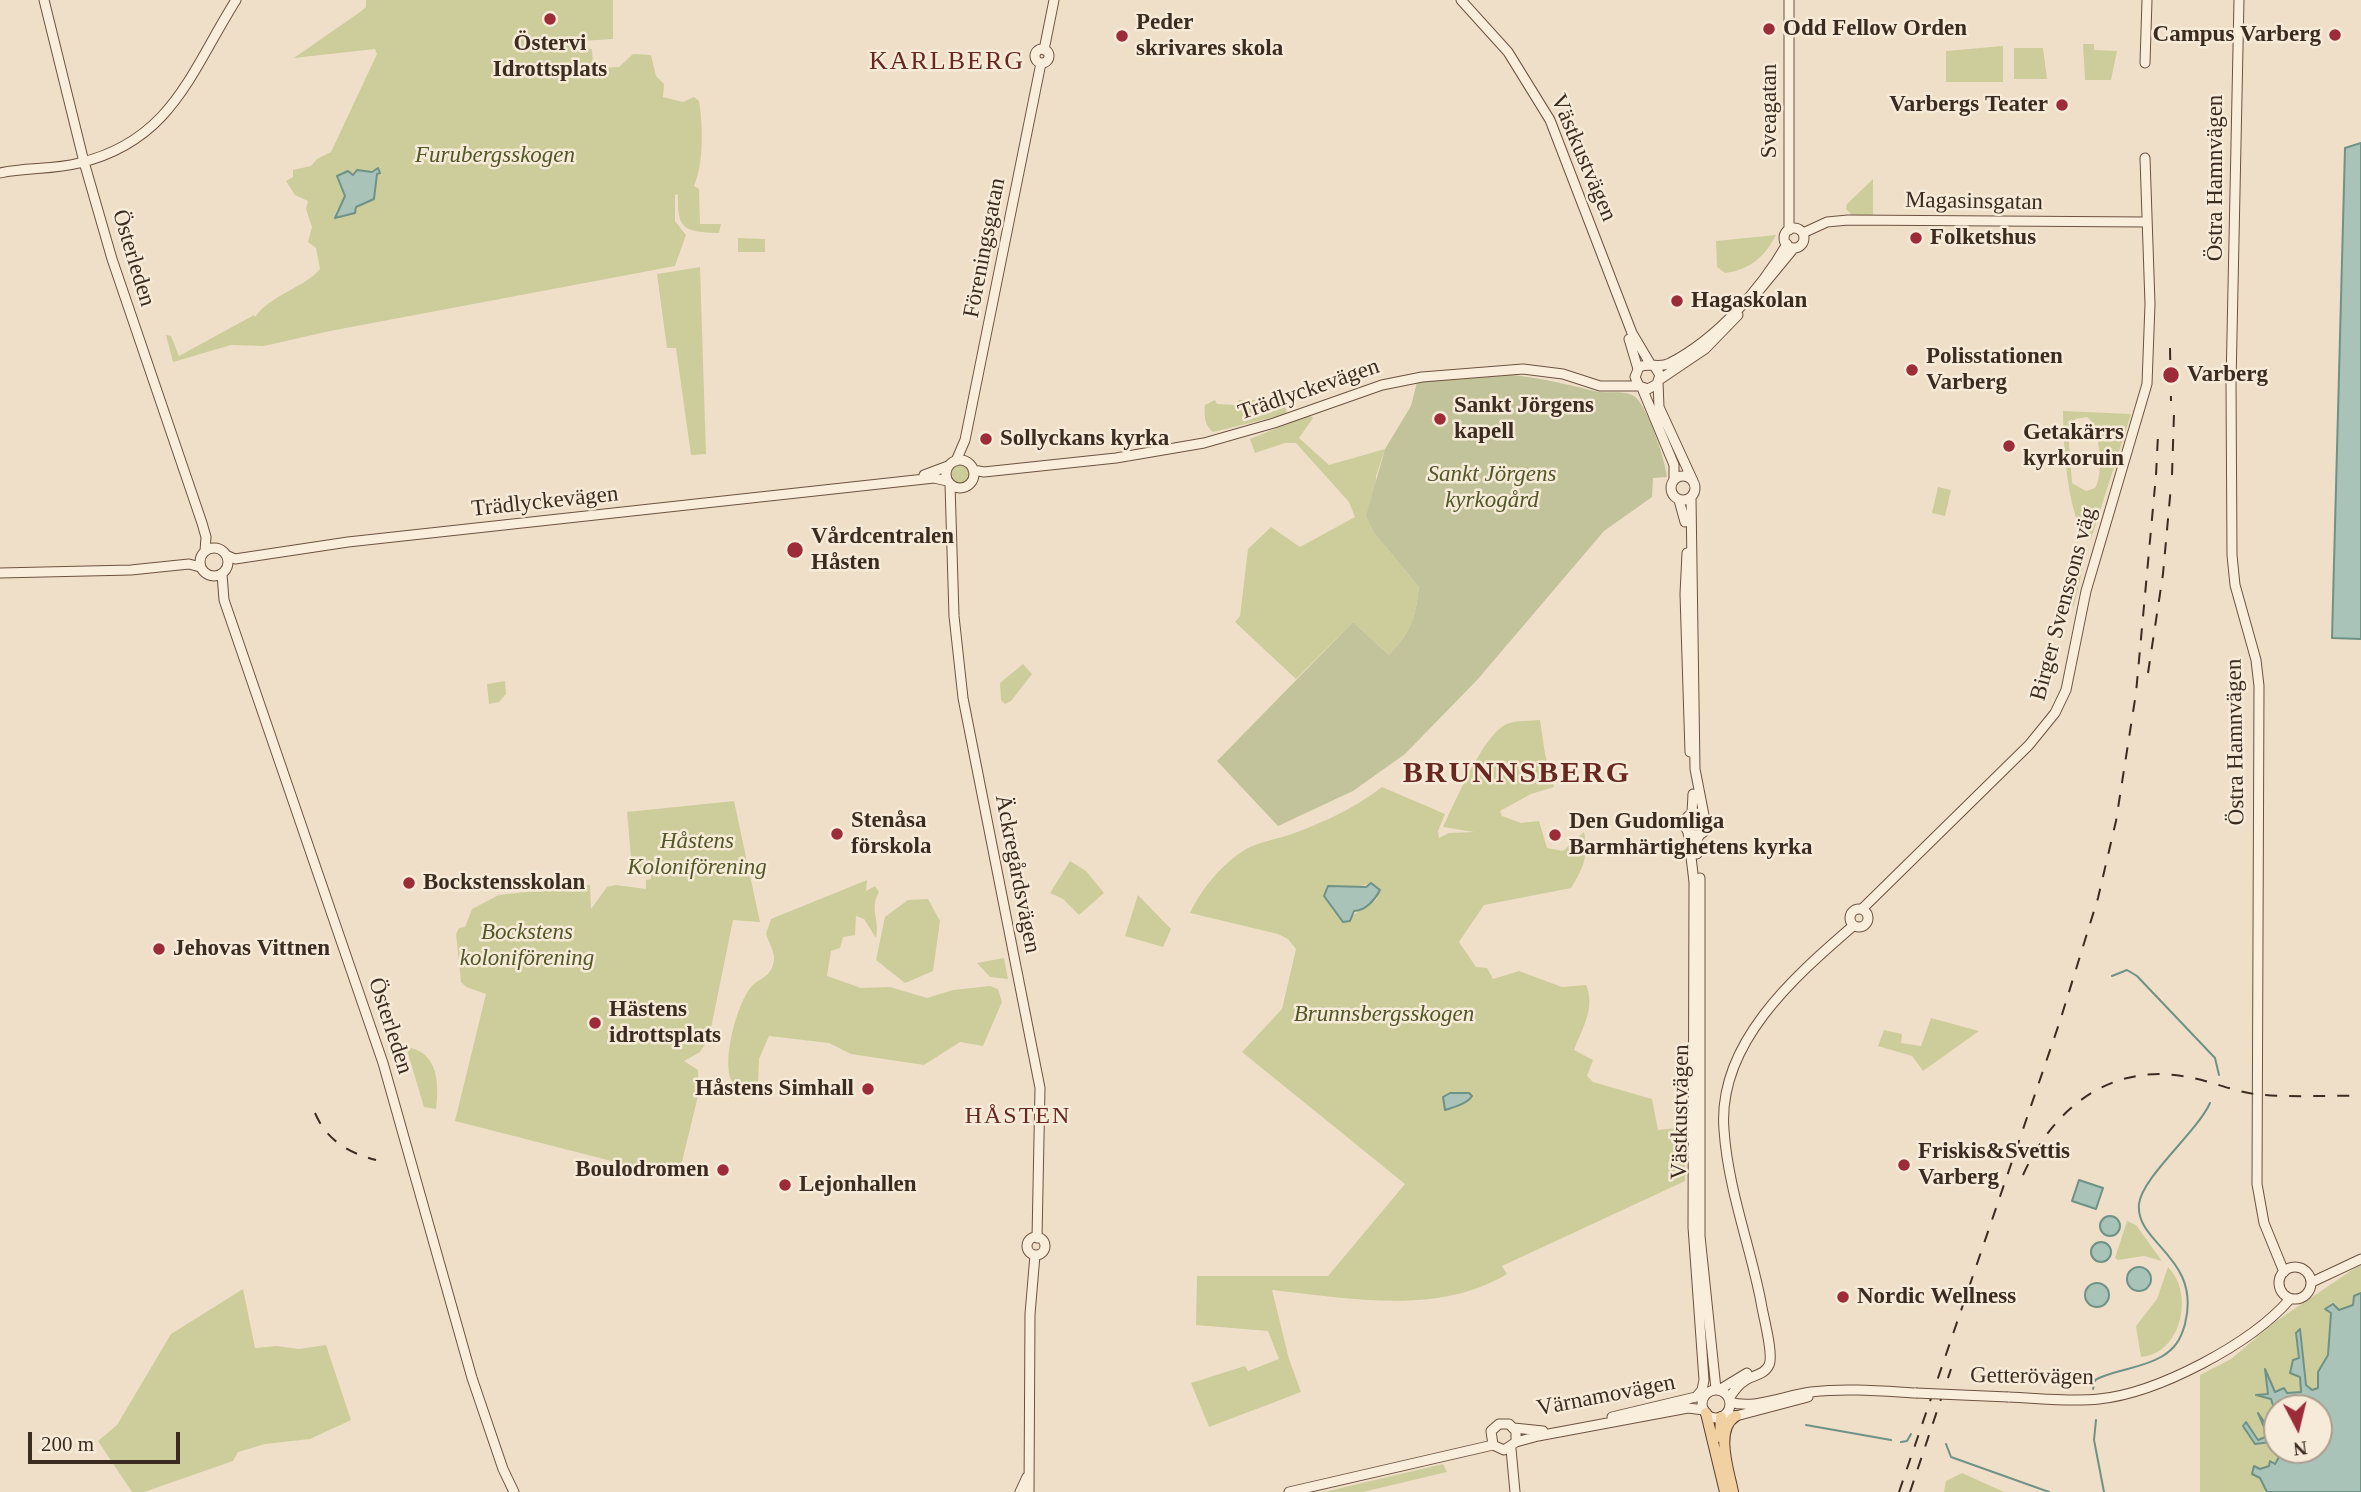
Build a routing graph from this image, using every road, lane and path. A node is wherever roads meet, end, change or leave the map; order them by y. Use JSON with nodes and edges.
{"nodes":[{"id":1,"x":44,"y":0,"type":"edge"},
{"id":2,"x":236,"y":0,"type":"edge"},
{"id":3,"x":1054,"y":0,"type":"edge"},
{"id":4,"x":1461,"y":0,"type":"edge"},
{"id":5,"x":1789,"y":0,"type":"edge"},
{"id":6,"x":2147,"y":0,"type":"edge"},
{"id":7,"x":2239,"y":0,"type":"edge"},
{"id":8,"x":2145,"y":63,"type":"dead end"},
{"id":9,"x":2145,"y":158,"type":"dead end"},
{"id":10,"x":84,"y":162,"type":"junction"},
{"id":11,"x":0,"y":173,"type":"edge"},
{"id":12,"x":2147,"y":222,"type":"junction"},
{"id":13,"x":1789,"y":226,"type":"junction"},
{"id":14,"x":1803,"y":233,"type":"junction"},
{"id":15,"x":1790,"y":246,"type":"junction"},
{"id":16,"x":1608,"y":271,"type":"junction"},
{"id":17,"x":1653,"y":366,"type":"junction"},
{"id":18,"x":1637,"y":370,"type":"junction"},
{"id":19,"x":1583,"y":380,"type":"junction"},
{"id":20,"x":1659,"y":381,"type":"junction"},
{"id":21,"x":1641,"y":387,"type":"junction"},
{"id":22,"x":965,"y":440,"type":"junction"},
{"id":23,"x":952,"y":463,"type":"junction"},
{"id":24,"x":1048,"y":465,"type":"junction"},
{"id":25,"x":972,"y":467,"type":"junction"},
{"id":26,"x":1674,"y":480,"type":"junction"},
{"id":27,"x":1693,"y":481,"type":"junction"},
{"id":28,"x":949,"y":482,"type":"junction"},
{"id":29,"x":967,"y":486,"type":"junction"},
{"id":30,"x":840,"y":488,"type":"junction"},
{"id":31,"x":1691,"y":498,"type":"junction"},
{"id":32,"x":1678,"y":500,"type":"junction"},
{"id":33,"x":953,"y":518,"type":"junction"},
{"id":34,"x":202,"y":523,"type":"junction"},
{"id":35,"x":203,"y":553,"type":"junction"},
{"id":36,"x":224,"y":553,"type":"junction"},
{"id":37,"x":254,"y":557,"type":"junction"},
{"id":38,"x":153,"y":569,"type":"junction"},
{"id":39,"x":204,"y":571,"type":"junction"},
{"id":40,"x":0,"y":573,"type":"edge"},
{"id":41,"x":223,"y":573,"type":"junction"},
{"id":42,"x":224,"y":600,"type":"junction"},
{"id":43,"x":1692,"y":813,"type":"junction"},
{"id":44,"x":1704,"y":815,"type":"junction"},
{"id":45,"x":1689,"y":832,"type":"junction"},
{"id":46,"x":1700,"y":834,"type":"junction"},
{"id":47,"x":1903,"y":871,"type":"junction"},
{"id":48,"x":1862,"y":909,"type":"junction"},
{"id":49,"x":1869,"y":919,"type":"junction"},
{"id":50,"x":1851,"y":922,"type":"junction"},
{"id":51,"x":1740,"y":1219,"type":"junction"},
{"id":52,"x":2361,"y":1259,"type":"edge"},
{"id":53,"x":2284,"y":1272,"type":"junction"},
{"id":54,"x":2312,"y":1282,"type":"junction"},
{"id":55,"x":2290,"y":1298,"type":"junction"},
{"id":56,"x":1830,"y":1391,"type":"junction"},
{"id":57,"x":1709,"y":1393,"type":"junction"},
{"id":58,"x":1730,"y":1400,"type":"junction"},
{"id":59,"x":1705,"y":1412,"type":"junction"},
{"id":60,"x":1659,"y":1413,"type":"junction"},
{"id":61,"x":1722,"y":1416,"type":"junction"},
{"id":62,"x":1736,"y":1416,"type":"junction"},
{"id":63,"x":1514,"y":1428,"type":"junction"},
{"id":64,"x":1711,"y":1429,"type":"junction"},
{"id":65,"x":1490,"y":1433,"type":"junction"},
{"id":66,"x":1513,"y":1445,"type":"junction"},
{"id":67,"x":1495,"y":1447,"type":"junction"},
{"id":68,"x":1450,"y":1455,"type":"junction"},
{"id":69,"x":1727,"y":1461,"type":"junction"},
{"id":70,"x":503,"y":1469,"type":"junction"},
{"id":71,"x":1028,"y":1476,"type":"junction"},
{"id":72,"x":1511,"y":1478,"type":"junction"},
{"id":73,"x":508,"y":1492,"type":"edge"},
{"id":74,"x":514,"y":1492,"type":"edge"},
{"id":75,"x":1020,"y":1492,"type":"edge"},
{"id":76,"x":1029,"y":1492,"type":"edge"},
{"id":77,"x":1289,"y":1492,"type":"edge"},
{"id":78,"x":1515,"y":1492,"type":"edge"},
{"id":79,"x":1725,"y":1492,"type":"edge"},
{"id":80,"x":1733,"y":1492,"type":"edge"}],
"edges":[{"from":1,"to":10,"type":"street","name":"Österleden"},
{"from":2,"to":10,"type":"street"},
{"from":3,"to":22,"type":"street","name":"Föreningsgatan"},
{"from":4,"to":16,"type":"street","name":"Västkustvägen"},
{"from":5,"to":13,"type":"street","name":"Sveagatan"},
{"from":6,"to":8,"type":"street"},
{"from":7,"to":53,"type":"street","name":"Östra Hamnvägen"},
{"from":9,"to":12,"type":"street","name":"Birger Svenssons väg"},
{"from":10,"to":11,"type":"street"},
{"from":10,"to":34,"type":"street","name":"Österleden"},
{"from":12,"to":14,"type":"street","name":"Magasinsgatan"},
{"from":12,"to":47,"type":"street","name":"Birger Svenssons väg"},
{"from":13,"to":14,"type":"street"},
{"from":13,"to":15,"type":"street"},
{"from":14,"to":15,"type":"street"},
{"from":15,"to":17,"type":"street"},
{"from":15,"to":20,"type":"street"},
{"from":16,"to":17,"type":"street","name":"Västkustvägen"},
{"from":16,"to":18,"type":"street","name":"Västkustvägen"},
{"from":17,"to":18,"type":"street"},
{"from":17,"to":20,"type":"street"},
{"from":18,"to":19,"type":"street","name":"Trädlyckevägen"},
{"from":18,"to":21,"type":"street"},
{"from":19,"to":21,"type":"street","name":"Trädlyckevägen"},
{"from":19,"to":24,"type":"street","name":"Trädlyckevägen"},
{"from":20,"to":21,"type":"street"},
{"from":20,"to":27,"type":"street"},
{"from":21,"to":26,"type":"street"},
{"from":22,"to":23,"type":"street","name":"Föreningsgatan"},
{"from":22,"to":25,"type":"street","name":"Föreningsgatan"},
{"from":23,"to":25,"type":"street","name":"Trädlyckevägen"},
{"from":23,"to":28,"type":"street","name":"Föreningsgatan"},
{"from":23,"to":30,"type":"street","name":"Trädlyckevägen"},
{"from":24,"to":25,"type":"street","name":"Trädlyckevägen"},
{"from":24,"to":29,"type":"street","name":"Trädlyckevägen"},
{"from":25,"to":29,"type":"street","name":"Äckregårdsvägen"},
{"from":26,"to":27,"type":"street"},
{"from":26,"to":32,"type":"street"},
{"from":27,"to":31,"type":"street"},
{"from":28,"to":29,"type":"street","name":"Trädlyckevägen"},
{"from":28,"to":30,"type":"street","name":"Trädlyckevägen"},
{"from":28,"to":33,"type":"street","name":"Äckregårdsvägen"},
{"from":29,"to":33,"type":"street","name":"Äckregårdsvägen"},
{"from":30,"to":37,"type":"street","name":"Trädlyckevägen"},
{"from":31,"to":32,"type":"street"},
{"from":31,"to":44,"type":"street"},
{"from":32,"to":43,"type":"street"},
{"from":33,"to":71,"type":"street","name":"Äckregårdsvägen"},
{"from":34,"to":35,"type":"street","name":"Österleden"},
{"from":34,"to":36,"type":"street","name":"Österleden"},
{"from":35,"to":36,"type":"street","name":"Trädlyckevägen"},
{"from":35,"to":38,"type":"street","name":"Trädlyckevägen"},
{"from":35,"to":39,"type":"street"},
{"from":36,"to":37,"type":"street","name":"Trädlyckevägen"},
{"from":36,"to":41,"type":"street"},
{"from":37,"to":41,"type":"street","name":"Trädlyckevägen"},
{"from":38,"to":39,"type":"street","name":"Trädlyckevägen"},
{"from":38,"to":40,"type":"street","name":"Trädlyckevägen"},
{"from":39,"to":41,"type":"street","name":"Trädlyckevägen"},
{"from":39,"to":42,"type":"street","name":"Österleden"},
{"from":41,"to":42,"type":"street","name":"Österleden"},
{"from":42,"to":70,"type":"street","name":"Österleden"},
{"from":43,"to":44,"type":"street"},
{"from":43,"to":45,"type":"street"},
{"from":44,"to":46,"type":"street"},
{"from":45,"to":46,"type":"street"},
{"from":45,"to":57,"type":"street","name":"Västkustvägen"},
{"from":46,"to":57,"type":"street","name":"Västkustvägen"},
{"from":47,"to":48,"type":"street","name":"Birger Svenssons väg"},
{"from":47,"to":49,"type":"street","name":"Birger Svenssons väg"},
{"from":48,"to":49,"type":"street"},
{"from":48,"to":50,"type":"street","name":"Birger Svenssons väg"},
{"from":49,"to":50,"type":"street"},
{"from":50,"to":51,"type":"street","name":"Birger Svenssons väg"},
{"from":51,"to":57,"type":"street","name":"Birger Svenssons väg"},
{"from":51,"to":58,"type":"street","name":"Birger Svenssons väg"},
{"from":52,"to":54,"type":"street"},
{"from":53,"to":54,"type":"street"},
{"from":53,"to":55,"type":"street"},
{"from":54,"to":55,"type":"street"},
{"from":55,"to":56,"type":"street","name":"Getterövägen","bridge":true},
{"from":56,"to":58,"type":"street","name":"Getterövägen"},
{"from":56,"to":62,"type":"street","name":"Getterövägen"},
{"from":57,"to":58,"type":"street"},
{"from":57,"to":59,"type":"street"},
{"from":57,"to":63,"type":"street","name":"Värnamovägen"},
{"from":58,"to":61,"type":"street"},
{"from":59,"to":60,"type":"street","name":"Värnamovägen"},
{"from":59,"to":61,"type":"street","name":"Värnamovägen"},
{"from":59,"to":64,"type":"main road"},
{"from":60,"to":64,"type":"street","name":"Värnamovägen"},
{"from":60,"to":66,"type":"street","name":"Värnamovägen"},
{"from":61,"to":62,"type":"street","name":"Getterövägen"},
{"from":61,"to":69,"type":"main road"},
{"from":62,"to":69,"type":"main road"},
{"from":63,"to":65,"type":"street","name":"Värnamovägen"},
{"from":63,"to":66,"type":"street"},
{"from":64,"to":79,"type":"main road"},
{"from":65,"to":67,"type":"street"},
{"from":65,"to":68,"type":"street"},
{"from":66,"to":67,"type":"street","name":"Värnamovägen"},
{"from":66,"to":72,"type":"street"},
{"from":67,"to":68,"type":"street"},
{"from":67,"to":72,"type":"street"},
{"from":68,"to":77,"type":"street"},
{"from":69,"to":80,"type":"main road"},
{"from":70,"to":73,"type":"street","name":"Österleden"},
{"from":70,"to":74,"type":"street","name":"Österleden"},
{"from":71,"to":75,"type":"street","name":"Äckregårdsvägen"},
{"from":71,"to":76,"type":"street","name":"Äckregårdsvägen"},
{"from":72,"to":78,"type":"street"}]}
